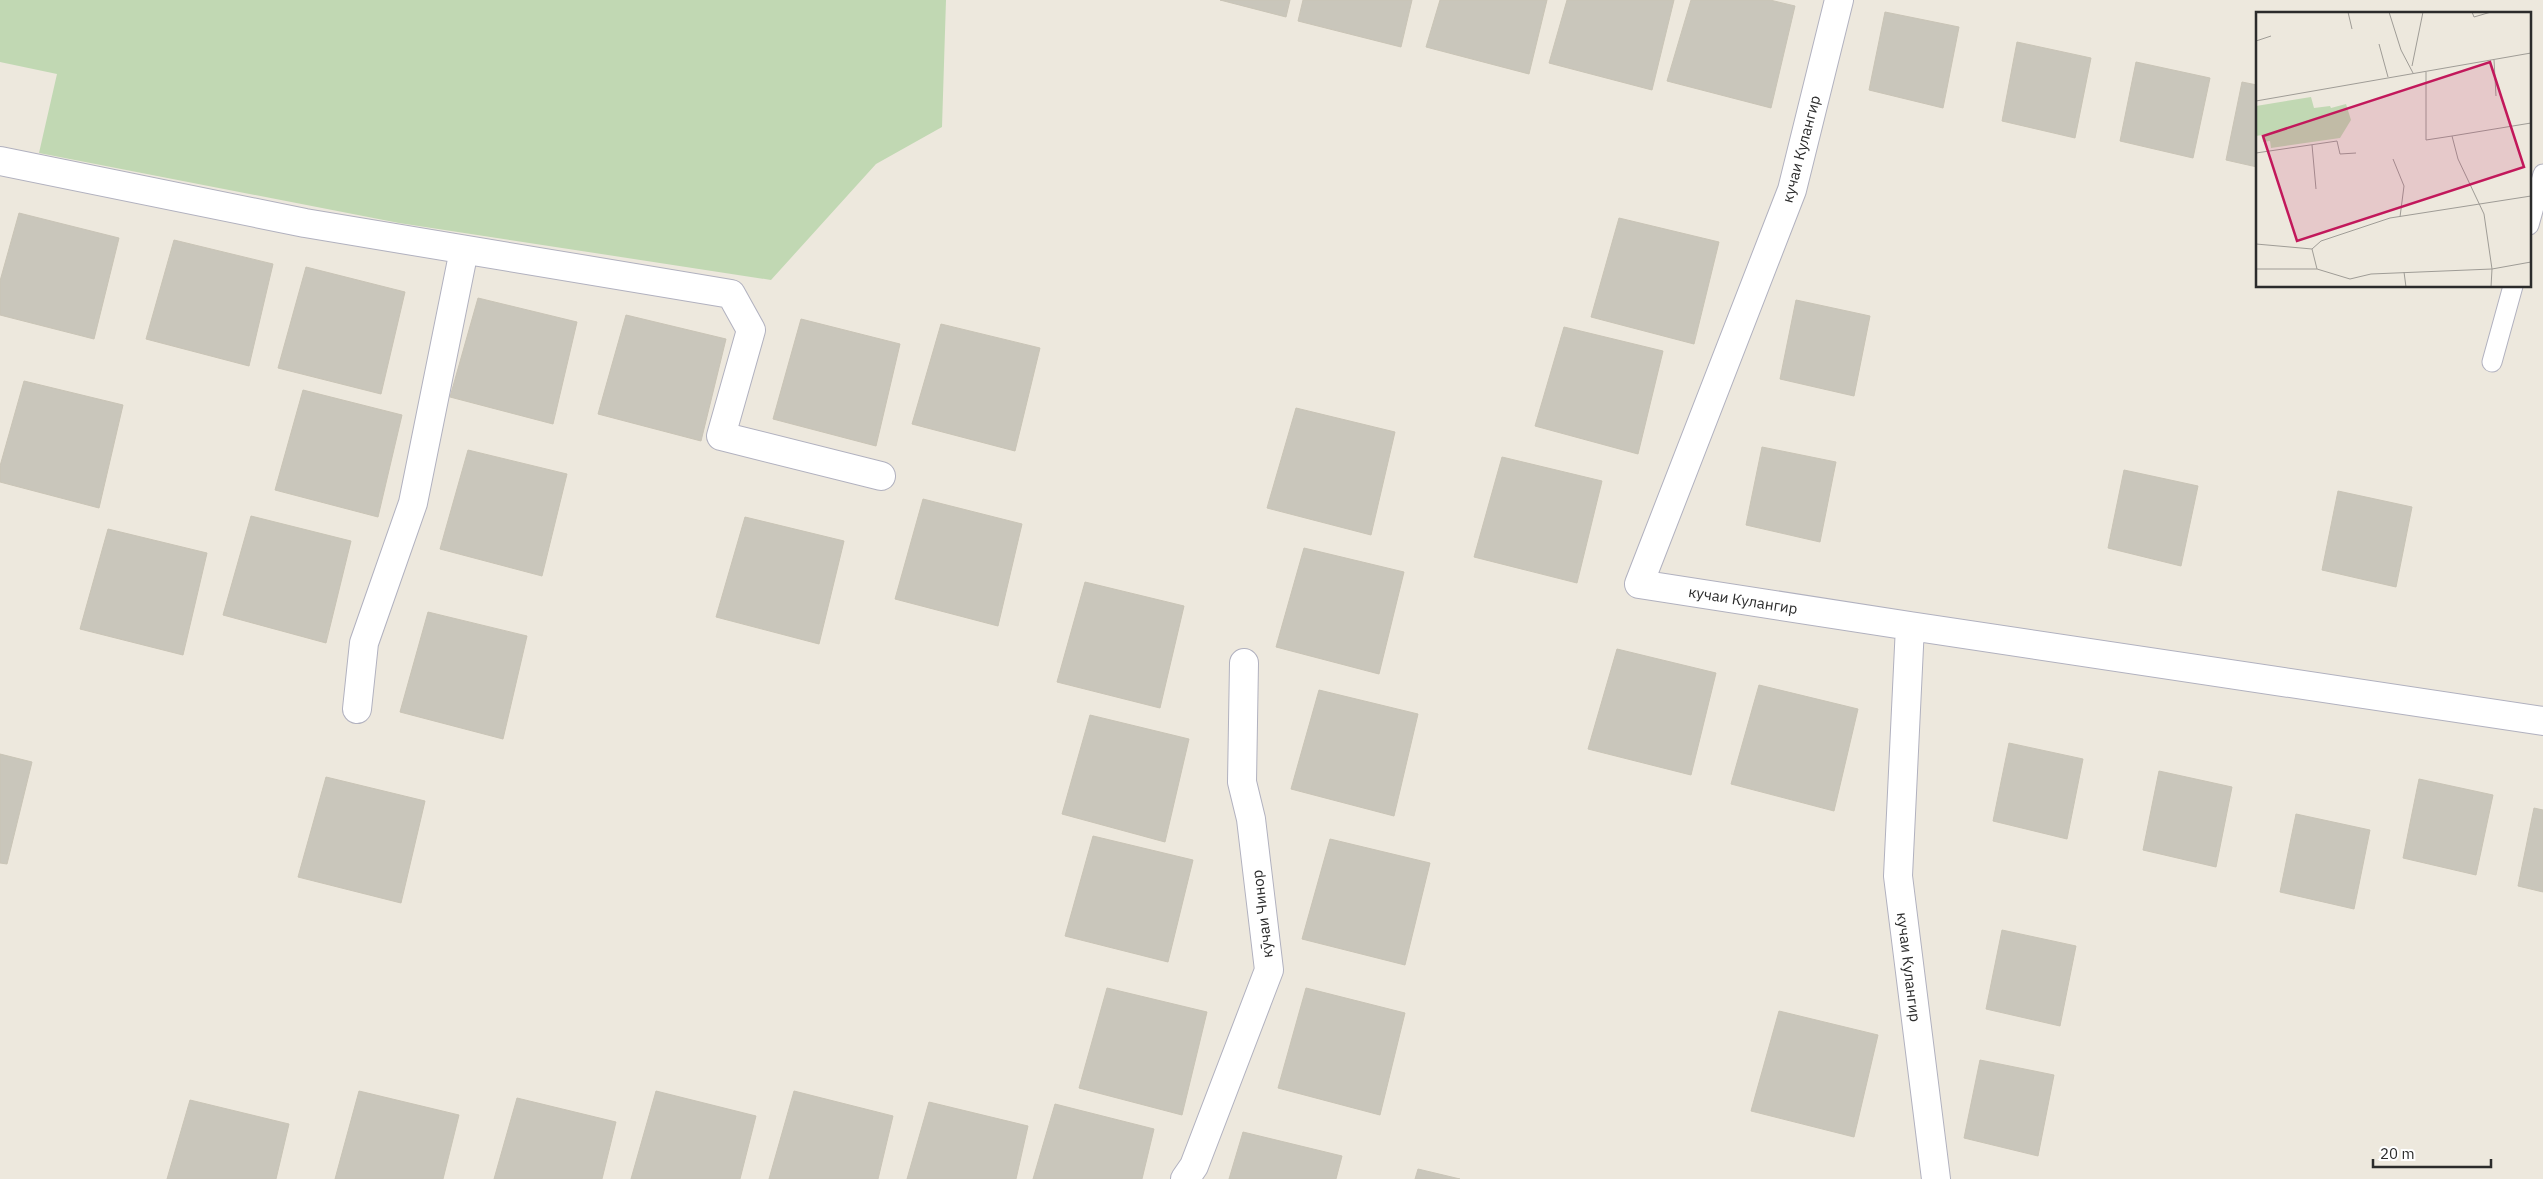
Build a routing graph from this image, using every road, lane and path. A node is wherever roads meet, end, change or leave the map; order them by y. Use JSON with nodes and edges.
{"nodes":[{"id":1,"x":1839,"y":0,"type":"edge"},
{"id":2,"x":0,"y":161,"type":"edge"},
{"id":3,"x":2543,"y":174,"type":"edge"},
{"id":4,"x":2530,"y":221,"type":"edge"},
{"id":5,"x":464,"y":250,"type":"junction"},
{"id":6,"x":2512,"y":288,"type":"edge"},
{"id":7,"x":2492,"y":362,"type":"dead end"},
{"id":8,"x":881,"y":476,"type":"dead end"},
{"id":9,"x":1910,"y":626,"type":"junction"},
{"id":10,"x":1244,"y":662,"type":"dead end"},
{"id":11,"x":357,"y":709,"type":"dead end"},
{"id":12,"x":2543,"y":721,"type":"edge"},
{"id":13,"x":1185,"y":1179,"type":"edge"},
{"id":14,"x":1936,"y":1179,"type":"edge"}],
"edges":[{"from":1,"to":9,"type":"street","name":"кучаи Кулангир"},
{"from":2,"to":5,"type":"street"},
{"from":3,"to":4,"type":"lane"},
{"from":5,"to":8,"type":"street"},
{"from":5,"to":11,"type":"street"},
{"from":6,"to":7,"type":"lane"},
{"from":9,"to":12,"type":"street"},
{"from":9,"to":14,"type":"street","name":"кучаи Кулангир"},
{"from":10,"to":13,"type":"street","name":"кӯчаи Чинор"}]}
